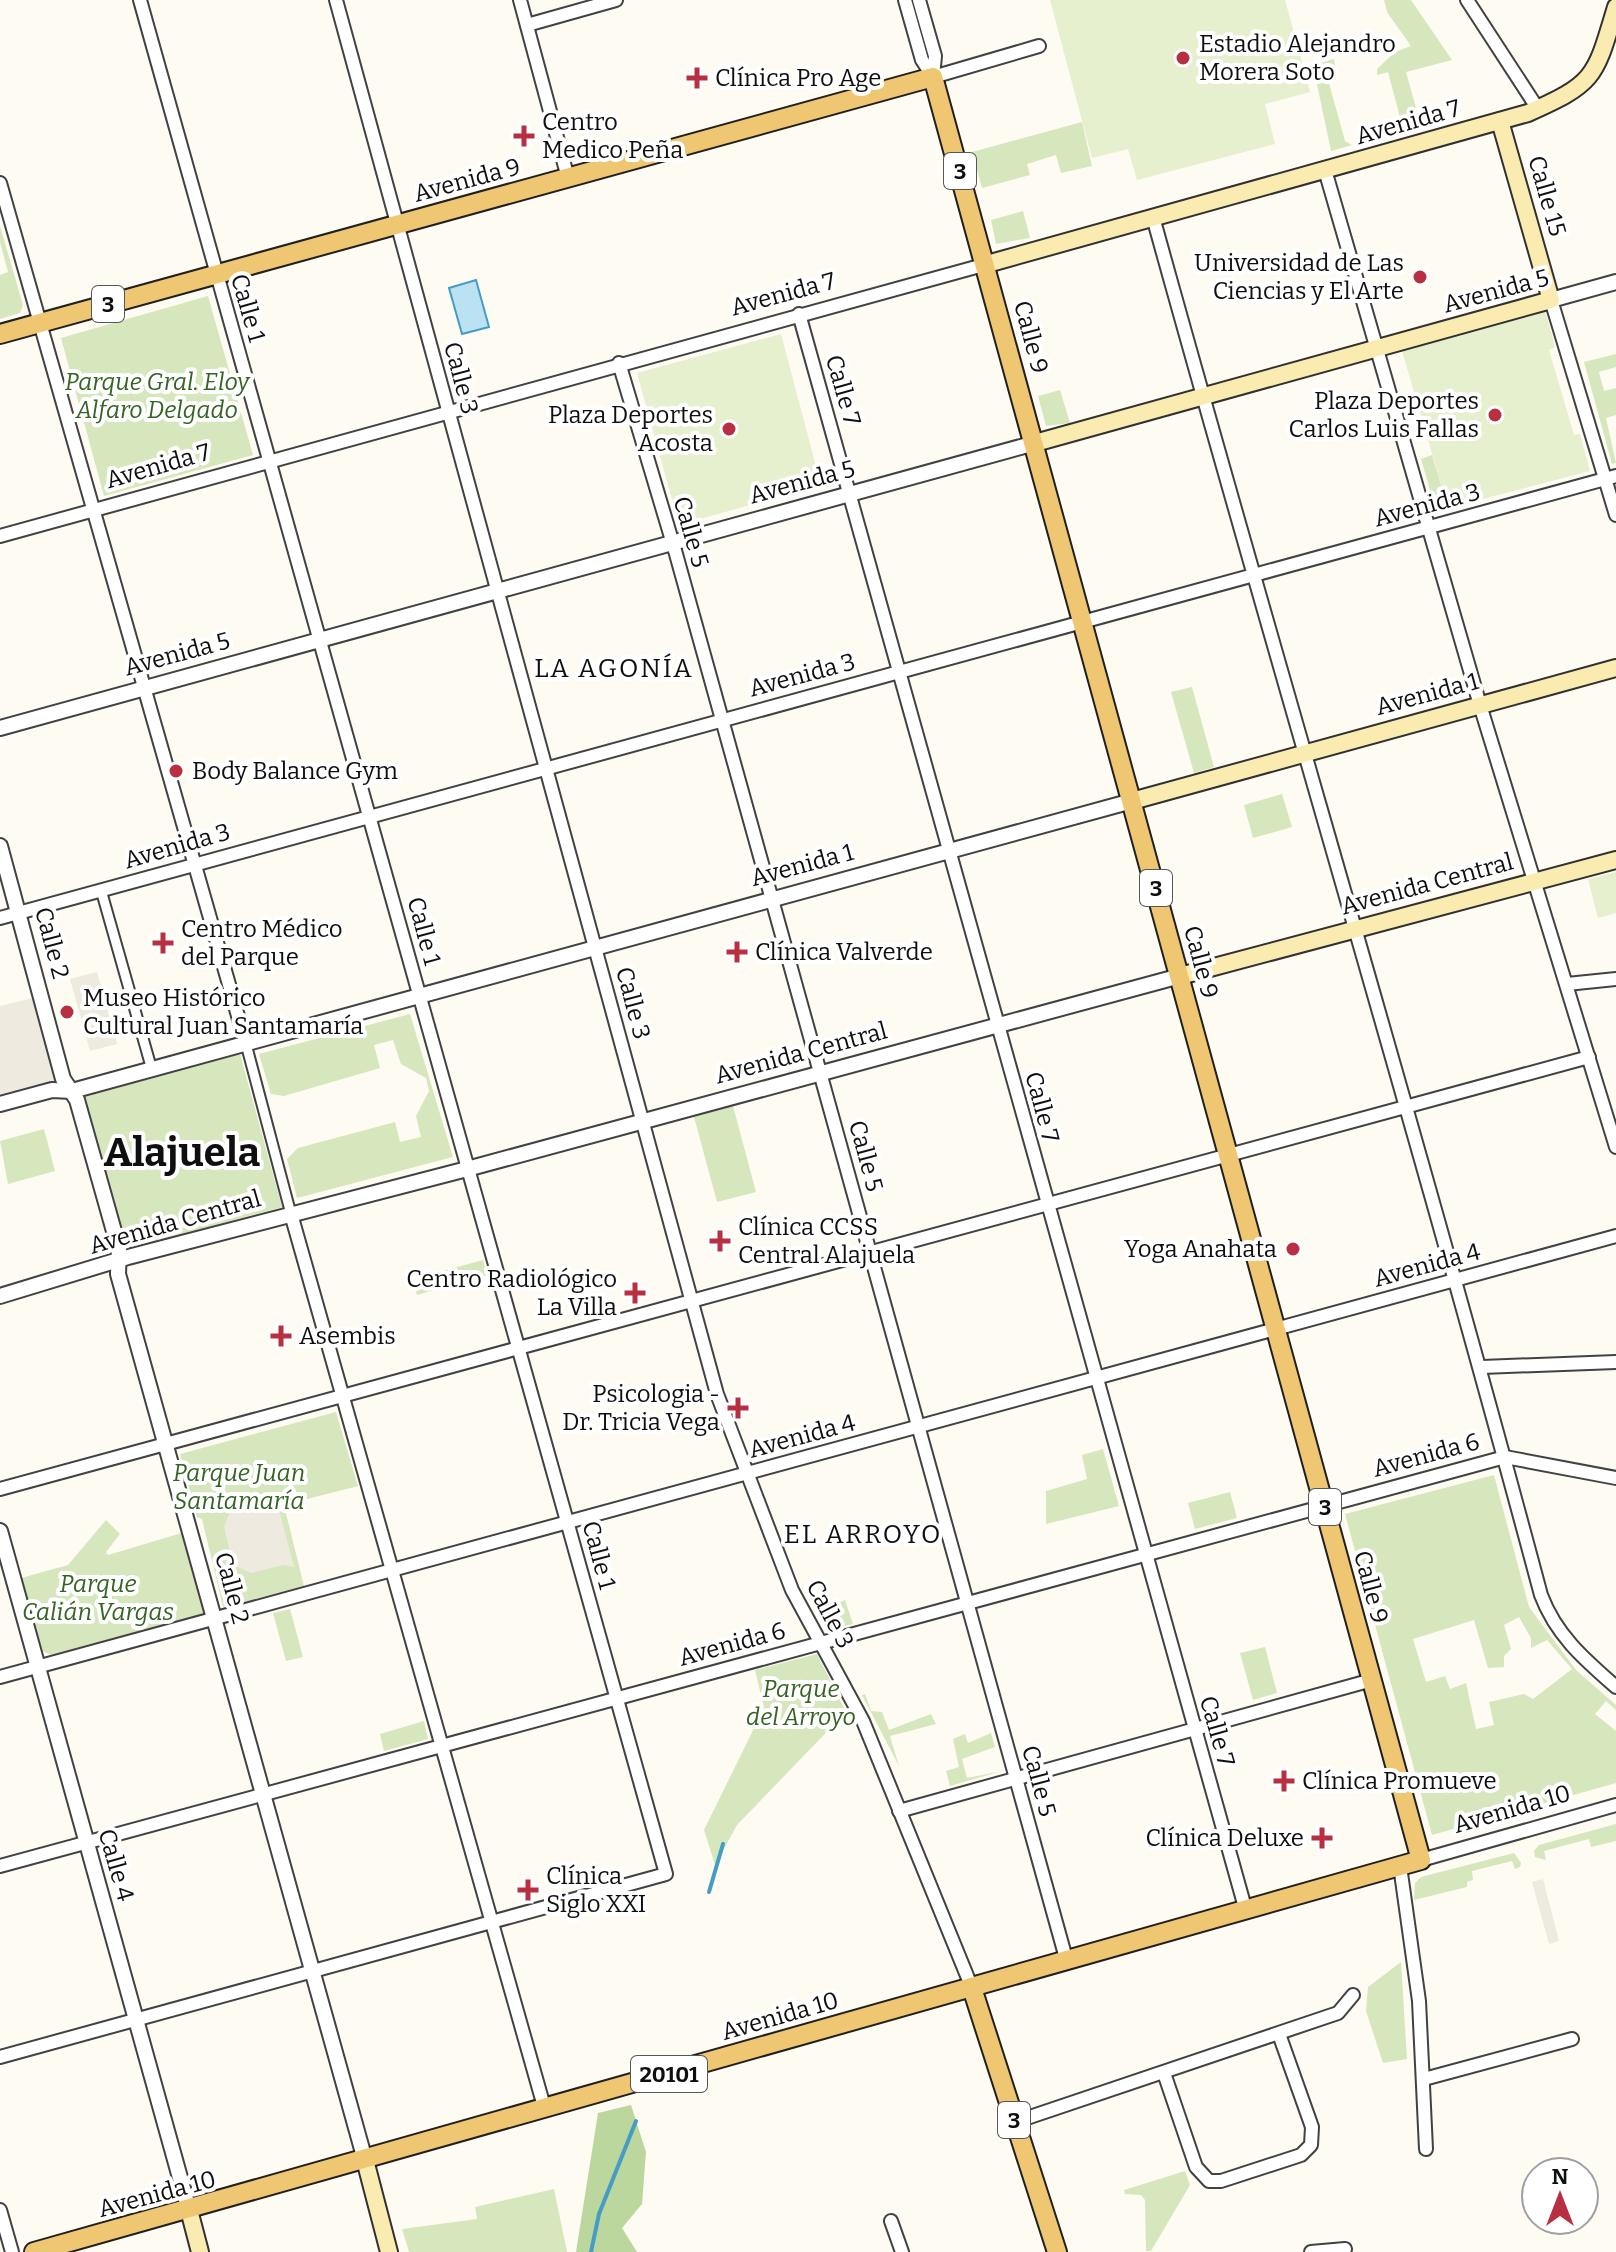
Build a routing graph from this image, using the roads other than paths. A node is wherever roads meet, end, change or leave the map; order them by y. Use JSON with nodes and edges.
{"nodes":[{"id":1,"x":140,"y":0,"type":"edge"},
{"id":2,"x":336,"y":0,"type":"edge"},
{"id":3,"x":520,"y":0,"type":"edge"},
{"id":4,"x":616,"y":0,"type":"edge"},
{"id":5,"x":905,"y":0,"type":"edge"},
{"id":6,"x":919,"y":0,"type":"edge"},
{"id":7,"x":1467,"y":0,"type":"edge"},
{"id":8,"x":1616,"y":7,"type":"edge"},
{"id":9,"x":527,"y":25,"type":"junction"},
{"id":10,"x":1039,"y":46,"type":"dead end"},
{"id":11,"x":933,"y":77,"type":"junction"},
{"id":12,"x":1538,"y":109,"type":"junction"},
{"id":13,"x":1500,"y":121,"type":"junction"},
{"id":14,"x":1325,"y":170,"type":"junction"},
{"id":15,"x":568,"y":178,"type":"junction"},
{"id":16,"x":0,"y":183,"type":"edge"},
{"id":17,"x":1153,"y":217,"type":"junction"},
{"id":18,"x":396,"y":224,"type":"junction"},
{"id":19,"x":987,"y":264,"type":"junction"},
{"id":20,"x":216,"y":275,"type":"junction"},
{"id":21,"x":1616,"y":282,"type":"edge"},
{"id":22,"x":1551,"y":300,"type":"junction"},
{"id":23,"x":799,"y":314,"type":"junction"},
{"id":24,"x":41,"y":323,"type":"junction"},
{"id":25,"x":0,"y":334,"type":"edge"},
{"id":26,"x":1377,"y":349,"type":"junction"},
{"id":27,"x":619,"y":363,"type":"junction"},
{"id":28,"x":1203,"y":397,"type":"junction"},
{"id":29,"x":448,"y":411,"type":"junction"},
{"id":30,"x":1035,"y":443,"type":"junction"},
{"id":31,"x":268,"y":461,"type":"junction"},
{"id":32,"x":1610,"y":478,"type":"edge"},
{"id":33,"x":850,"y":494,"type":"junction"},
{"id":34,"x":94,"y":509,"type":"junction"},
{"id":35,"x":1616,"y":515,"type":"edge"},
{"id":36,"x":1428,"y":527,"type":"junction"},
{"id":37,"x":0,"y":536,"type":"edge"},
{"id":38,"x":672,"y":542,"type":"junction"},
{"id":39,"x":1253,"y":576,"type":"junction"},
{"id":40,"x":497,"y":591,"type":"junction"},
{"id":41,"x":1083,"y":622,"type":"junction"},
{"id":42,"x":318,"y":639,"type":"junction"},
{"id":43,"x":1616,"y":668,"type":"edge"},
{"id":44,"x":898,"y":672,"type":"junction"},
{"id":45,"x":143,"y":688,"type":"junction"},
{"id":46,"x":1480,"y":705,"type":"junction"},
{"id":47,"x":721,"y":720,"type":"junction"},
{"id":48,"x":0,"y":728,"type":"edge"},
{"id":49,"x":1302,"y":753,"type":"junction"},
{"id":50,"x":546,"y":769,"type":"junction"},
{"id":51,"x":1132,"y":801,"type":"junction"},
{"id":52,"x":369,"y":817,"type":"junction"},
{"id":53,"x":0,"y":846,"type":"edge"},
{"id":54,"x":948,"y":850,"type":"junction"},
{"id":55,"x":1616,"y":860,"type":"edge"},
{"id":56,"x":195,"y":863,"type":"junction"},
{"id":57,"x":1533,"y":880,"type":"junction"},
{"id":58,"x":101,"y":890,"type":"junction"},
{"id":59,"x":771,"y":899,"type":"junction"},
{"id":60,"x":18,"y":913,"type":"junction"},
{"id":61,"x":0,"y":918,"type":"edge"},
{"id":62,"x":1355,"y":928,"type":"junction"},
{"id":63,"x":595,"y":946,"type":"junction"},
{"id":64,"x":1180,"y":976,"type":"junction"},
{"id":65,"x":1616,"y":979,"type":"edge"},
{"id":66,"x":1567,"y":984,"type":"junction"},
{"id":67,"x":419,"y":996,"type":"junction"},
{"id":68,"x":997,"y":1025,"type":"junction"},
{"id":69,"x":246,"y":1044,"type":"junction"},
{"id":70,"x":1589,"y":1057,"type":"junction"},
{"id":71,"x":152,"y":1070,"type":"junction"},
{"id":72,"x":820,"y":1073,"type":"junction"},
{"id":73,"x":72,"y":1091,"type":"junction"},
{"id":74,"x":0,"y":1104,"type":"edge"},
{"id":75,"x":1408,"y":1107,"type":"junction"},
{"id":76,"x":642,"y":1121,"type":"junction"},
{"id":77,"x":1616,"y":1147,"type":"edge"},
{"id":78,"x":1229,"y":1155,"type":"junction"},
{"id":79,"x":467,"y":1169,"type":"junction"},
{"id":80,"x":1047,"y":1205,"type":"junction"},
{"id":81,"x":291,"y":1214,"type":"junction"},
{"id":82,"x":1616,"y":1236,"type":"edge"},
{"id":83,"x":870,"y":1254,"type":"junction"},
{"id":84,"x":119,"y":1260,"type":"junction"},
{"id":85,"x":1456,"y":1280,"type":"junction"},
{"id":86,"x":0,"y":1296,"type":"edge"},
{"id":87,"x":691,"y":1302,"type":"junction"},
{"id":88,"x":1276,"y":1329,"type":"junction"},
{"id":89,"x":518,"y":1349,"type":"junction"},
{"id":90,"x":1616,"y":1362,"type":"edge"},
{"id":91,"x":1482,"y":1367,"type":"junction"},
{"id":92,"x":1095,"y":1378,"type":"junction"},
{"id":93,"x":344,"y":1397,"type":"junction"},
{"id":94,"x":918,"y":1427,"type":"junction"},
{"id":95,"x":167,"y":1446,"type":"junction"},
{"id":96,"x":1505,"y":1457,"type":"junction"},
{"id":97,"x":746,"y":1474,"type":"junction"},
{"id":98,"x":1616,"y":1478,"type":"edge"},
{"id":99,"x":0,"y":1489,"type":"edge"},
{"id":100,"x":1324,"y":1506,"type":"junction"},
{"id":101,"x":567,"y":1522,"type":"junction"},
{"id":102,"x":0,"y":1531,"type":"edge"},
{"id":103,"x":1144,"y":1553,"type":"junction"},
{"id":104,"x":393,"y":1570,"type":"junction"},
{"id":105,"x":966,"y":1603,"type":"junction"},
{"id":106,"x":215,"y":1619,"type":"junction"},
{"id":107,"x":820,"y":1642,"type":"junction"},
{"id":108,"x":38,"y":1667,"type":"junction"},
{"id":109,"x":0,"y":1677,"type":"edge"},
{"id":110,"x":1372,"y":1680,"type":"junction"},
{"id":111,"x":1616,"y":1687,"type":"edge"},
{"id":112,"x":616,"y":1699,"type":"junction"},
{"id":113,"x":1194,"y":1729,"type":"junction"},
{"id":114,"x":442,"y":1746,"type":"junction"},
{"id":115,"x":1016,"y":1779,"type":"junction"},
{"id":116,"x":264,"y":1795,"type":"junction"},
{"id":117,"x":1616,"y":1805,"type":"edge"},
{"id":118,"x":899,"y":1811,"type":"junction"},
{"id":119,"x":87,"y":1843,"type":"junction"},
{"id":120,"x":1421,"y":1860,"type":"junction"},
{"id":121,"x":0,"y":1866,"type":"edge"},
{"id":122,"x":1400,"y":1866,"type":"junction"},
{"id":123,"x":1246,"y":1911,"type":"junction"},
{"id":124,"x":492,"y":1924,"type":"junction"},
{"id":125,"x":1067,"y":1962,"type":"junction"},
{"id":126,"x":313,"y":1972,"type":"junction"},
{"id":127,"x":972,"y":1988,"type":"junction"},
{"id":128,"x":1353,"y":1995,"type":"dead end"},
{"id":129,"x":137,"y":2020,"type":"junction"},
{"id":130,"x":1279,"y":2034,"type":"junction"},
{"id":131,"x":1572,"y":2039,"type":"dead end"},
{"id":132,"x":0,"y":2057,"type":"edge"},
{"id":133,"x":1164,"y":2073,"type":"junction"},
{"id":134,"x":1424,"y":2079,"type":"junction"},
{"id":135,"x":545,"y":2110,"type":"junction"},
{"id":136,"x":1015,"y":2122,"type":"junction"},
{"id":137,"x":1426,"y":2149,"type":"dead end"},
{"id":138,"x":365,"y":2160,"type":"junction"},
{"id":139,"x":0,"y":2210,"type":"edge"},
{"id":140,"x":189,"y":2210,"type":"junction"},
{"id":141,"x":891,"y":2221,"type":"dead end"},
{"id":142,"x":1345,"y":2249,"type":"dead end"},
{"id":143,"x":390,"y":2250,"type":"edge"},
{"id":144,"x":12,"y":2252,"type":"edge"},
{"id":145,"x":34,"y":2252,"type":"edge"},
{"id":146,"x":200,"y":2252,"type":"edge"},
{"id":147,"x":902,"y":2252,"type":"edge"},
{"id":148,"x":1057,"y":2252,"type":"edge"},
{"id":149,"x":1311,"y":2252,"type":"edge"}],
"edges":[{"from":1,"to":20,"type":"street","name":"Calle 1"},
{"from":2,"to":18,"type":"street","name":"Calle 3"},
{"from":3,"to":9,"type":"street"},
{"from":4,"to":9,"type":"street"},
{"from":5,"to":11,"type":"street"},
{"from":6,"to":11,"type":"street"},
{"from":7,"to":12,"type":"street"},
{"from":8,"to":12,"type":"main road","name":"Avenida 7"},
{"from":9,"to":15,"type":"street"},
{"from":10,"to":11,"type":"street","name":"Avenida 9"},
{"from":11,"to":15,"type":"main road","name":"Avenida 9","number":"3"},
{"from":11,"to":19,"type":"main road","name":"Calle 9","number":"3"},
{"from":12,"to":13,"type":"main road","name":"Avenida 7"},
{"from":13,"to":14,"type":"main road","name":"Avenida 7"},
{"from":13,"to":22,"type":"main road","name":"Calle 15"},
{"from":14,"to":17,"type":"main road","name":"Avenida 7"},
{"from":14,"to":26,"type":"street"},
{"from":15,"to":18,"type":"main road","name":"Avenida 9","number":"3"},
{"from":16,"to":24,"type":"street"},
{"from":17,"to":19,"type":"main road","name":"Avenida 7"},
{"from":17,"to":28,"type":"street"},
{"from":18,"to":20,"type":"main road","name":"Avenida 9","number":"3"},
{"from":18,"to":29,"type":"street","name":"Calle 3"},
{"from":19,"to":23,"type":"street","name":"Avenida 7"},
{"from":19,"to":30,"type":"main road","name":"Calle 9","number":"3"},
{"from":20,"to":24,"type":"main road","name":"Avenida 9","number":"3"},
{"from":20,"to":31,"type":"street","name":"Calle 1"},
{"from":21,"to":22,"type":"street","name":"Avenida 5"},
{"from":22,"to":26,"type":"main road","name":"Avenida 5"},
{"from":22,"to":32,"type":"street","name":"Calle 15"},
{"from":23,"to":27,"type":"street","name":"Avenida 7"},
{"from":23,"to":33,"type":"street","name":"Calle 7"},
{"from":24,"to":25,"type":"main road","name":"Avenida 9","number":"3"},
{"from":24,"to":34,"type":"street"},
{"from":26,"to":28,"type":"main road","name":"Avenida 5"},
{"from":26,"to":36,"type":"street"},
{"from":27,"to":29,"type":"street","name":"Avenida 7"},
{"from":27,"to":38,"type":"street","name":"Calle 5"},
{"from":28,"to":30,"type":"main road","name":"Avenida 5"},
{"from":28,"to":39,"type":"street"},
{"from":29,"to":31,"type":"street","name":"Avenida 7"},
{"from":29,"to":40,"type":"street","name":"Calle 3"},
{"from":30,"to":33,"type":"street","name":"Avenida 5"},
{"from":30,"to":41,"type":"main road","name":"Calle 9","number":"3"},
{"from":31,"to":34,"type":"street","name":"Avenida 7"},
{"from":31,"to":42,"type":"street","name":"Calle 1"},
{"from":32,"to":35,"type":"street","name":"Calle 15"},
{"from":32,"to":36,"type":"street","name":"Avenida 3"},
{"from":33,"to":38,"type":"street","name":"Avenida 5"},
{"from":33,"to":44,"type":"street","name":"Calle 7"},
{"from":34,"to":37,"type":"street","name":"Avenida 7"},
{"from":34,"to":45,"type":"street"},
{"from":36,"to":39,"type":"street","name":"Avenida 3"},
{"from":36,"to":46,"type":"street"},
{"from":38,"to":40,"type":"street","name":"Avenida 5"},
{"from":38,"to":47,"type":"street","name":"Calle 5"},
{"from":39,"to":41,"type":"street","name":"Avenida 3"},
{"from":39,"to":49,"type":"street"},
{"from":40,"to":42,"type":"street","name":"Avenida 5"},
{"from":40,"to":50,"type":"street","name":"Calle 3"},
{"from":41,"to":44,"type":"street","name":"Avenida 3"},
{"from":41,"to":51,"type":"main road","name":"Calle 9","number":"3"},
{"from":42,"to":45,"type":"street","name":"Avenida 5"},
{"from":42,"to":52,"type":"street","name":"Calle 1"},
{"from":43,"to":46,"type":"main road","name":"Avenida 1"},
{"from":44,"to":47,"type":"street","name":"Avenida 3"},
{"from":44,"to":54,"type":"street","name":"Calle 7"},
{"from":45,"to":48,"type":"street","name":"Avenida 5"},
{"from":45,"to":56,"type":"street"},
{"from":46,"to":49,"type":"main road","name":"Avenida 1"},
{"from":46,"to":57,"type":"street"},
{"from":47,"to":50,"type":"street","name":"Avenida 3"},
{"from":47,"to":59,"type":"street","name":"Calle 5"},
{"from":49,"to":51,"type":"main road","name":"Avenida 1"},
{"from":49,"to":62,"type":"street"},
{"from":50,"to":52,"type":"street","name":"Avenida 3"},
{"from":50,"to":63,"type":"street","name":"Calle 3"},
{"from":51,"to":54,"type":"street","name":"Avenida 1"},
{"from":51,"to":64,"type":"main road","name":"Calle 9","number":"3"},
{"from":52,"to":56,"type":"street","name":"Avenida 3"},
{"from":52,"to":67,"type":"street","name":"Calle 1"},
{"from":53,"to":60,"type":"street","name":"Calle 2"},
{"from":54,"to":59,"type":"street","name":"Avenida 1"},
{"from":54,"to":68,"type":"street","name":"Calle 7"},
{"from":55,"to":57,"type":"main road","name":"Avenida Central"},
{"from":56,"to":58,"type":"street","name":"Avenida 3"},
{"from":56,"to":69,"type":"street"},
{"from":57,"to":62,"type":"main road","name":"Avenida Central"},
{"from":57,"to":66,"type":"street"},
{"from":58,"to":60,"type":"street","name":"Avenida 3"},
{"from":58,"to":71,"type":"street"},
{"from":59,"to":63,"type":"street","name":"Avenida 1"},
{"from":59,"to":72,"type":"street","name":"Calle 5"},
{"from":60,"to":61,"type":"street","name":"Avenida 3"},
{"from":60,"to":73,"type":"street","name":"Calle 2"},
{"from":62,"to":64,"type":"main road","name":"Avenida Central"},
{"from":62,"to":75,"type":"street"},
{"from":63,"to":67,"type":"street","name":"Avenida 1"},
{"from":63,"to":76,"type":"street","name":"Calle 3"},
{"from":64,"to":68,"type":"street","name":"Avenida Central"},
{"from":64,"to":78,"type":"main road","name":"Calle 9","number":"3"},
{"from":65,"to":66,"type":"street"},
{"from":66,"to":70,"type":"street"},
{"from":67,"to":69,"type":"street","name":"Avenida 1"},
{"from":67,"to":79,"type":"street","name":"Calle 1"},
{"from":68,"to":72,"type":"street","name":"Avenida Central"},
{"from":68,"to":80,"type":"street","name":"Calle 7"},
{"from":69,"to":71,"type":"street","name":"Avenida 1"},
{"from":69,"to":81,"type":"street"},
{"from":70,"to":75,"type":"street"},
{"from":70,"to":77,"type":"street"},
{"from":71,"to":73,"type":"street","name":"Avenida 1"},
{"from":72,"to":76,"type":"street","name":"Avenida Central"},
{"from":72,"to":83,"type":"street","name":"Calle 5"},
{"from":73,"to":74,"type":"street","name":"Avenida 1"},
{"from":73,"to":84,"type":"street","name":"Calle 2"},
{"from":75,"to":78,"type":"street"},
{"from":75,"to":85,"type":"street"},
{"from":76,"to":79,"type":"street","name":"Avenida Central"},
{"from":76,"to":87,"type":"street","name":"Calle 3"},
{"from":78,"to":80,"type":"street"},
{"from":78,"to":88,"type":"main road","name":"Calle 9","number":"3"},
{"from":79,"to":81,"type":"street","name":"Avenida Central"},
{"from":79,"to":89,"type":"street","name":"Calle 1"},
{"from":80,"to":83,"type":"street"},
{"from":80,"to":92,"type":"street","name":"Calle 7"},
{"from":81,"to":84,"type":"street","name":"Avenida Central"},
{"from":81,"to":93,"type":"street"},
{"from":82,"to":85,"type":"street","name":"Avenida 4"},
{"from":83,"to":87,"type":"street"},
{"from":83,"to":94,"type":"street","name":"Calle 5"},
{"from":84,"to":86,"type":"street","name":"Avenida Central"},
{"from":84,"to":95,"type":"street","name":"Calle 2"},
{"from":85,"to":88,"type":"street","name":"Avenida 4"},
{"from":85,"to":91,"type":"street"},
{"from":87,"to":89,"type":"street"},
{"from":87,"to":97,"type":"street","name":"Calle 3"},
{"from":88,"to":92,"type":"street","name":"Avenida 4"},
{"from":88,"to":100,"type":"main road","name":"Calle 9","number":"3"},
{"from":89,"to":93,"type":"street"},
{"from":89,"to":101,"type":"street","name":"Calle 1"},
{"from":90,"to":91,"type":"street"},
{"from":91,"to":96,"type":"street"},
{"from":92,"to":94,"type":"street","name":"Avenida 4"},
{"from":92,"to":103,"type":"street","name":"Calle 7"},
{"from":93,"to":95,"type":"street"},
{"from":93,"to":104,"type":"street"},
{"from":94,"to":97,"type":"street","name":"Avenida 4"},
{"from":94,"to":105,"type":"street","name":"Calle 5"},
{"from":95,"to":99,"type":"street"},
{"from":95,"to":106,"type":"street","name":"Calle 2"},
{"from":96,"to":98,"type":"street","name":"Avenida 6"},
{"from":96,"to":100,"type":"street","name":"Avenida 6"},
{"from":96,"to":111,"type":"street"},
{"from":97,"to":101,"type":"street","name":"Avenida 4"},
{"from":97,"to":107,"type":"street","name":"Calle 3"},
{"from":100,"to":103,"type":"street","name":"Avenida 6"},
{"from":100,"to":110,"type":"main road","name":"Calle 9","number":"3"},
{"from":101,"to":104,"type":"street","name":"Avenida 4"},
{"from":101,"to":112,"type":"street","name":"Calle 1"},
{"from":102,"to":108,"type":"street","name":"Calle 4"},
{"from":103,"to":105,"type":"street","name":"Avenida 6"},
{"from":103,"to":113,"type":"street","name":"Calle 7"},
{"from":104,"to":106,"type":"street","name":"Avenida 4"},
{"from":104,"to":114,"type":"street"},
{"from":105,"to":107,"type":"street","name":"Avenida 6"},
{"from":105,"to":115,"type":"street","name":"Calle 5"},
{"from":106,"to":108,"type":"street","name":"Avenida 4"},
{"from":106,"to":116,"type":"street","name":"Calle 2"},
{"from":107,"to":112,"type":"street","name":"Avenida 6"},
{"from":107,"to":118,"type":"street","name":"Calle 3"},
{"from":108,"to":109,"type":"street","name":"Avenida 4"},
{"from":108,"to":119,"type":"street","name":"Calle 4"},
{"from":110,"to":113,"type":"street"},
{"from":110,"to":120,"type":"main road","name":"Calle 9","number":"3"},
{"from":112,"to":114,"type":"street","name":"Avenida 6"},
{"from":112,"to":124,"type":"street","name":"Calle 1"},
{"from":113,"to":115,"type":"street"},
{"from":113,"to":123,"type":"street","name":"Calle 7"},
{"from":114,"to":116,"type":"street","name":"Avenida 6"},
{"from":114,"to":124,"type":"street"},
{"from":115,"to":118,"type":"street"},
{"from":115,"to":125,"type":"street","name":"Calle 5"},
{"from":116,"to":119,"type":"street","name":"Avenida 6"},
{"from":116,"to":126,"type":"street","name":"Calle 2"},
{"from":117,"to":120,"type":"street","name":"Avenida 10"},
{"from":118,"to":127,"type":"street","name":"Calle 3"},
{"from":119,"to":121,"type":"street","name":"Avenida 6"},
{"from":119,"to":129,"type":"street","name":"Calle 4"},
{"from":120,"to":122,"type":"main road","name":"Avenida 10"},
{"from":122,"to":123,"type":"main road","name":"Avenida 10"},
{"from":122,"to":134,"type":"street"},
{"from":123,"to":125,"type":"main road","name":"Avenida 10"},
{"from":124,"to":126,"type":"street"},
{"from":124,"to":135,"type":"street"},
{"from":125,"to":127,"type":"main road","name":"Avenida 10"},
{"from":126,"to":129,"type":"street"},
{"from":126,"to":138,"type":"street","name":"Calle 2"},
{"from":127,"to":135,"type":"main road","name":"Avenida 10","number":"20101"},
{"from":127,"to":136,"type":"main road","number":"3"},
{"from":128,"to":130,"type":"street"},
{"from":129,"to":132,"type":"street"},
{"from":129,"to":140,"type":"street","name":"Calle 4"},
{"from":130,"to":133,"type":"street"},
{"from":130,"to":133,"type":"street"},
{"from":131,"to":134,"type":"street"},
{"from":133,"to":136,"type":"street"},
{"from":134,"to":137,"type":"street"},
{"from":135,"to":138,"type":"main road","name":"Avenida 10","number":"20101"},
{"from":136,"to":148,"type":"main road","number":"3"},
{"from":138,"to":140,"type":"main road","name":"Avenida 10","number":"20101"},
{"from":138,"to":143,"type":"main road","name":"Calle 2"},
{"from":139,"to":144,"type":"street"},
{"from":140,"to":145,"type":"main road","name":"Avenida 10","number":"20101"},
{"from":140,"to":146,"type":"main road"},
{"from":141,"to":147,"type":"street"},
{"from":142,"to":149,"type":"street"}]}
